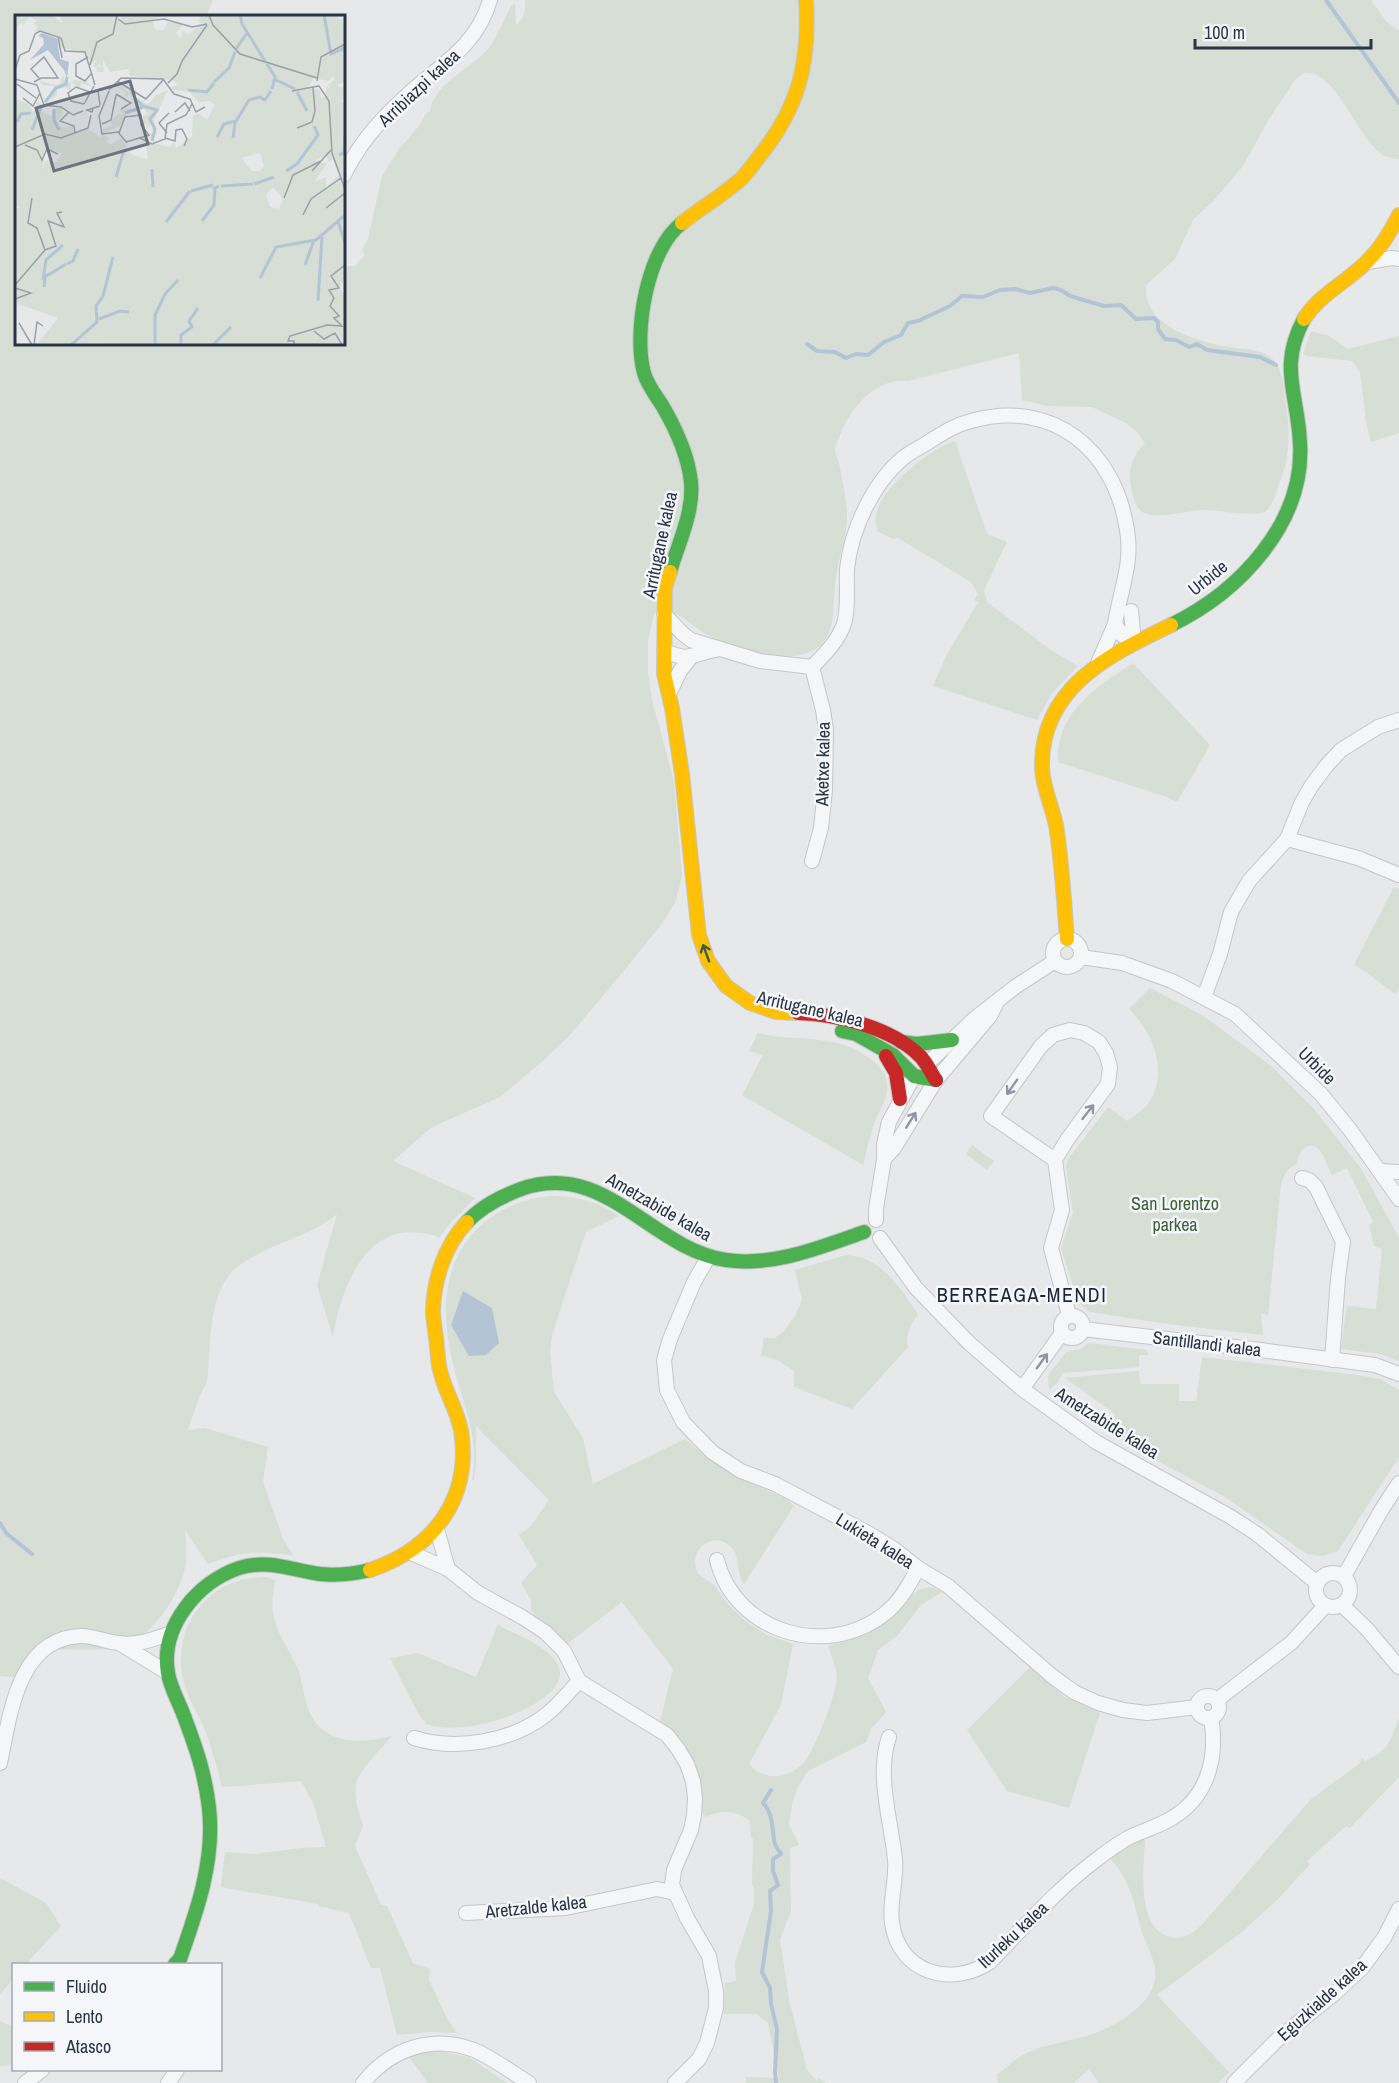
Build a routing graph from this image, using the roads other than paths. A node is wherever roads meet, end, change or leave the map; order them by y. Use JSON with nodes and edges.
{"nodes":[{"id":1,"x":490,"y":0,"type":"edge"},
{"id":2,"x":806,"y":0,"type":"edge"},
{"id":3,"x":345,"y":174,"type":"edge"},
{"id":4,"x":1398,"y":220,"type":"edge"},
{"id":5,"x":1385,"y":239,"type":"junction"},
{"id":6,"x":1398,"y":254,"type":"edge"},
{"id":7,"x":1368,"y":262,"type":"junction"},
{"id":8,"x":1122,"y":596,"type":"junction"},
{"id":9,"x":1131,"y":611,"type":"junction"},
{"id":10,"x":664,"y":614,"type":"junction"},
{"id":11,"x":1115,"y":624,"type":"junction"},
{"id":12,"x":1163,"y":629,"type":"junction"},
{"id":13,"x":691,"y":640,"type":"junction"},
{"id":14,"x":1134,"y":642,"type":"junction"},
{"id":15,"x":723,"y":649,"type":"junction"},
{"id":16,"x":664,"y":650,"type":"junction"},
{"id":17,"x":690,"y":657,"type":"junction"},
{"id":18,"x":1096,"y":666,"type":"junction"},
{"id":19,"x":812,"y":667,"type":"junction"},
{"id":20,"x":669,"y":694,"type":"junction"},
{"id":21,"x":1399,"y":720,"type":"edge"},
{"id":22,"x":684,"y":805,"type":"junction"},
{"id":23,"x":1287,"y":839,"type":"junction"},
{"id":24,"x":812,"y":861,"type":"dead end"},
{"id":25,"x":1399,"y":875,"type":"edge"},
{"id":26,"x":1067,"y":939,"type":"junction"},
{"id":27,"x":1081,"y":957,"type":"junction"},
{"id":28,"x":1055,"y":961,"type":"junction"},
{"id":29,"x":1204,"y":997,"type":"junction"},
{"id":30,"x":996,"y":1004,"type":"junction"},
{"id":31,"x":952,"y":1040,"type":"junction"},
{"id":32,"x":901,"y":1042,"type":"junction"},
{"id":33,"x":879,"y":1047,"type":"junction"},
{"id":34,"x":927,"y":1065,"type":"junction"},
{"id":35,"x":915,"y":1077,"type":"junction"},
{"id":36,"x":936,"y":1080,"type":"junction"},
{"id":37,"x":900,"y":1099,"type":"junction"},
{"id":38,"x":884,"y":1159,"type":"junction"},
{"id":39,"x":1055,"y":1160,"type":"junction"},
{"id":40,"x":1381,"y":1171,"type":"junction"},
{"id":41,"x":1399,"y":1172,"type":"edge"},
{"id":42,"x":1302,"y":1178,"type":"dead end"},
{"id":43,"x":1397,"y":1188,"type":"edge"},
{"id":44,"x":876,"y":1220,"type":"junction"},
{"id":45,"x":864,"y":1232,"type":"junction"},
{"id":46,"x":880,"y":1238,"type":"junction"},
{"id":47,"x":693,"y":1250,"type":"junction"},
{"id":48,"x":709,"y":1256,"type":"junction"},
{"id":49,"x":694,"y":1282,"type":"junction"},
{"id":50,"x":1069,"y":1316,"type":"junction"},
{"id":51,"x":1083,"y":1329,"type":"junction"},
{"id":52,"x":1062,"y":1333,"type":"junction"},
{"id":53,"x":1332,"y":1360,"type":"junction"},
{"id":54,"x":1399,"y":1374,"type":"edge"},
{"id":55,"x":1022,"y":1389,"type":"junction"},
{"id":56,"x":1399,"y":1483,"type":"edge"},
{"id":57,"x":436,"y":1528,"type":"junction"},
{"id":58,"x":409,"y":1552,"type":"junction"},
{"id":59,"x":717,"y":1560,"type":"dead end"},
{"id":60,"x":918,"y":1568,"type":"junction"},
{"id":61,"x":448,"y":1569,"type":"junction"},
{"id":62,"x":1344,"y":1576,"type":"junction"},
{"id":63,"x":1317,"y":1583,"type":"junction"},
{"id":64,"x":1325,"y":1605,"type":"junction"},
{"id":65,"x":1342,"y":1605,"type":"junction"},
{"id":66,"x":171,"y":1633,"type":"junction"},
{"id":67,"x":119,"y":1643,"type":"junction"},
{"id":68,"x":1399,"y":1667,"type":"edge"},
{"id":69,"x":168,"y":1673,"type":"junction"},
{"id":70,"x":579,"y":1681,"type":"junction"},
{"id":71,"x":1217,"y":1700,"type":"junction"},
{"id":72,"x":1197,"y":1707,"type":"junction"},
{"id":73,"x":1210,"y":1718,"type":"junction"},
{"id":74,"x":889,"y":1737,"type":"dead end"},
{"id":75,"x":414,"y":1738,"type":"dead end"},
{"id":76,"x":0,"y":1763,"type":"edge"},
{"id":77,"x":677,"y":1863,"type":"junction"},
{"id":78,"x":642,"y":1892,"type":"junction"},
{"id":79,"x":675,"y":1893,"type":"junction"},
{"id":80,"x":1399,"y":1909,"type":"edge"},
{"id":81,"x":466,"y":1913,"type":"dead end"},
{"id":82,"x":180,"y":1963,"type":"edge"},
{"id":83,"x":41,"y":2071,"type":"edge"},
{"id":84,"x":25,"y":2083,"type":"edge"},
{"id":85,"x":363,"y":2083,"type":"edge"},
{"id":86,"x":529,"y":2083,"type":"edge"},
{"id":87,"x":675,"y":2083,"type":"edge"},
{"id":88,"x":1234,"y":2083,"type":"edge"}],
"edges":[{"from":1,"to":3,"type":"street","name":"Arribiazpi kalea"},
{"from":2,"to":10,"type":"street","name":"Arritugane kalea"},
{"from":4,"to":5,"type":"street","name":"Urbide"},
{"from":5,"to":6,"type":"street"},
{"from":5,"to":7,"type":"street","name":"Urbide"},
{"from":6,"to":7,"type":"street"},
{"from":7,"to":12,"type":"street","name":"Urbide"},
{"from":8,"to":9,"type":"street"},
{"from":8,"to":11,"type":"street"},
{"from":8,"to":19,"type":"street"},
{"from":9,"to":12,"type":"street"},
{"from":9,"to":14,"type":"street"},
{"from":10,"to":13,"type":"street"},
{"from":10,"to":16,"type":"street","name":"Arritugane kalea"},
{"from":11,"to":14,"type":"street"},
{"from":11,"to":18,"type":"street"},
{"from":12,"to":14,"type":"street","name":"Urbide"},
{"from":13,"to":15,"type":"street"},
{"from":13,"to":16,"type":"street"},
{"from":14,"to":18,"type":"street","name":"Urbide"},
{"from":15,"to":17,"type":"street"},
{"from":15,"to":19,"type":"street"},
{"from":16,"to":17,"type":"street"},
{"from":16,"to":20,"type":"street","name":"Arritugane kalea"},
{"from":17,"to":20,"type":"street"},
{"from":18,"to":26,"type":"street","name":"Urbide"},
{"from":19,"to":24,"type":"street","name":"Aketxe kalea"},
{"from":20,"to":22,"type":"street","name":"Arritugane kalea"},
{"from":21,"to":23,"type":"street"},
{"from":32,"to":22,"type":"street","name":"Arritugane kalea","one_way":true},
{"from":22,"to":33,"type":"street","name":"Arritugane kalea"},
{"from":23,"to":25,"type":"street"},
{"from":23,"to":29,"type":"street"},
{"from":26,"to":27,"type":"street"},
{"from":26,"to":28,"type":"street"},
{"from":27,"to":28,"type":"street"},
{"from":27,"to":29,"type":"street","name":"Urbide"},
{"from":28,"to":30,"type":"street"},
{"from":29,"to":40,"type":"street","name":"Urbide"},
{"from":30,"to":31,"type":"street"},
{"from":30,"to":36,"type":"street"},
{"from":31,"to":32,"type":"street"},
{"from":31,"to":34,"type":"street"},
{"from":32,"to":34,"type":"street"},
{"from":33,"to":35,"type":"street","name":"Arritugane kalea"},
{"from":33,"to":37,"type":"street"},
{"from":34,"to":35,"type":"street"},
{"from":34,"to":36,"type":"street"},
{"from":35,"to":36,"type":"street"},
{"from":35,"to":37,"type":"street"},
{"from":38,"to":36,"type":"street","one_way":true},
{"from":37,"to":38,"type":"street"},
{"from":38,"to":44,"type":"street"},
{"from":39,"to":39,"type":"street","one_way":true},
{"from":39,"to":50,"type":"street"},
{"from":40,"to":41,"type":"street"},
{"from":40,"to":43,"type":"street","name":"Urbide"},
{"from":42,"to":53,"type":"street"},
{"from":44,"to":45,"type":"street"},
{"from":44,"to":46,"type":"street"},
{"from":45,"to":46,"type":"street"},
{"from":45,"to":48,"type":"street","name":"Ametzabide kalea"},
{"from":46,"to":55,"type":"street","name":"Ametzabide kalea"},
{"from":47,"to":48,"type":"street","name":"Ametzabide kalea"},
{"from":47,"to":49,"type":"street","name":"Lukieta kalea"},
{"from":47,"to":57,"type":"street","name":"Ametzabide kalea"},
{"from":48,"to":49,"type":"street","name":"Lukieta kalea"},
{"from":49,"to":60,"type":"street","name":"Lukieta kalea"},
{"from":50,"to":51,"type":"street"},
{"from":50,"to":52,"type":"street"},
{"from":51,"to":52,"type":"street"},
{"from":51,"to":53,"type":"street","name":"Santillandi kalea"},
{"from":55,"to":52,"type":"street","one_way":true},
{"from":53,"to":54,"type":"street","name":"Santillandi kalea"},
{"from":55,"to":63,"type":"street","name":"Ametzabide kalea"},
{"from":56,"to":62,"type":"street"},
{"from":57,"to":58,"type":"street","name":"Ametzabide kalea"},
{"from":57,"to":61,"type":"street"},
{"from":58,"to":61,"type":"street"},
{"from":58,"to":66,"type":"street","name":"Ametzabide kalea"},
{"from":59,"to":60,"type":"street"},
{"from":60,"to":72,"type":"street","name":"Lukieta kalea"},
{"from":61,"to":70,"type":"street"},
{"from":62,"to":63,"type":"street"},
{"from":62,"to":65,"type":"street"},
{"from":63,"to":64,"type":"street"},
{"from":64,"to":65,"type":"street"},
{"from":64,"to":71,"type":"street"},
{"from":65,"to":68,"type":"street"},
{"from":66,"to":67,"type":"street"},
{"from":66,"to":69,"type":"street","name":"Ametzabide kalea"},
{"from":67,"to":69,"type":"street"},
{"from":67,"to":76,"type":"street"},
{"from":69,"to":82,"type":"street"},
{"from":70,"to":75,"type":"street"},
{"from":70,"to":77,"type":"street"},
{"from":71,"to":72,"type":"street"},
{"from":71,"to":73,"type":"street"},
{"from":72,"to":73,"type":"street"},
{"from":73,"to":74,"type":"street","name":"Iturleku kalea"},
{"from":77,"to":78,"type":"street","name":"Aretzalde kalea"},
{"from":77,"to":79,"type":"street"},
{"from":78,"to":79,"type":"street","name":"Aretzalde kalea"},
{"from":78,"to":81,"type":"street","name":"Aretzalde kalea"},
{"from":79,"to":87,"type":"street"},
{"from":80,"to":88,"type":"street","name":"Eguzkialde kalea"},
{"from":83,"to":84,"type":"street"},
{"from":85,"to":86,"type":"street"}]}
